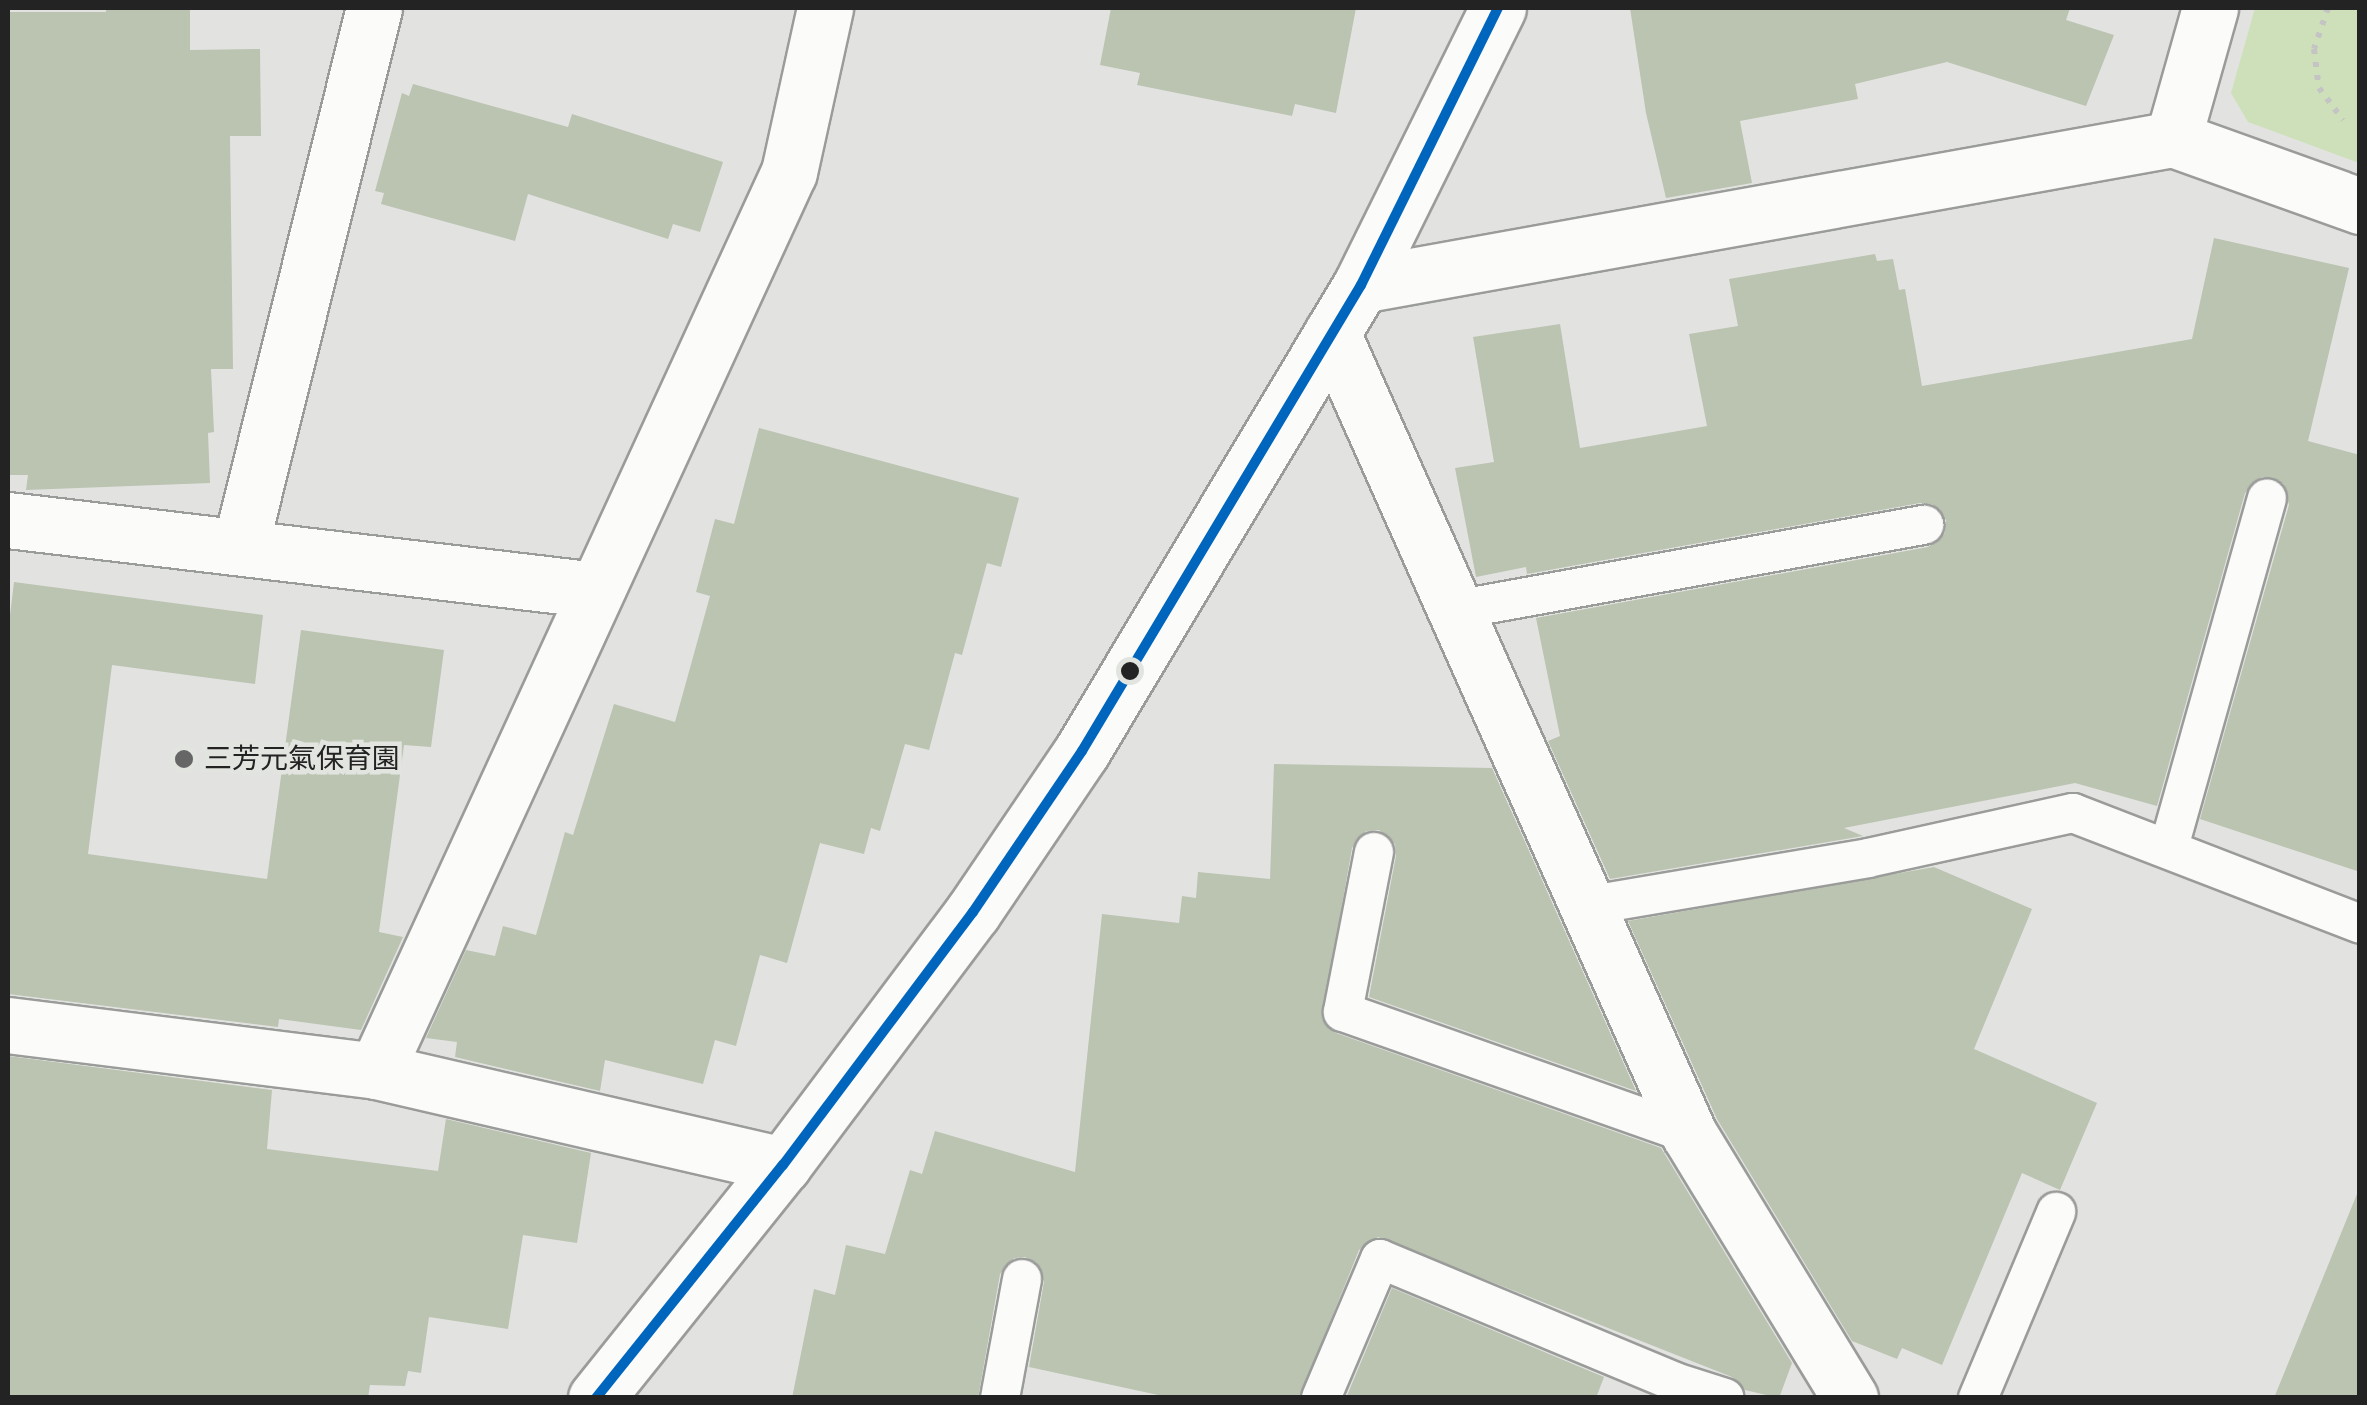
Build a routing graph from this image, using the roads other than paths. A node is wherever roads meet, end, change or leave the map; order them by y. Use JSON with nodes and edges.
{"nodes":[{"id":1,"x":374,"y":8,"type":"edge"},
{"id":2,"x":825,"y":8,"type":"edge"},
{"id":3,"x":1498,"y":8,"type":"edge"},
{"id":4,"x":2210,"y":8,"type":"edge"},
{"id":5,"x":2173,"y":139,"type":"junction"},
{"id":6,"x":2360,"y":206,"type":"edge"},
{"id":7,"x":1361,"y":285,"type":"junction"},
{"id":8,"x":1332,"y":333,"type":"junction"},
{"id":9,"x":2267,"y":499,"type":"dead end"},
{"id":10,"x":8,"y":520,"type":"edge"},
{"id":11,"x":1924,"y":525,"type":"dead end"},
{"id":12,"x":240,"y":547,"type":"junction"},
{"id":13,"x":596,"y":590,"type":"junction"},
{"id":14,"x":1455,"y":610,"type":"junction"},
{"id":15,"x":2168,"y":847,"type":"junction"},
{"id":16,"x":1374,"y":852,"type":"dead end"},
{"id":17,"x":1591,"y":905,"type":"junction"},
{"id":18,"x":2360,"y":924,"type":"edge"},
{"id":19,"x":8,"y":1026,"type":"edge"},
{"id":20,"x":376,"y":1071,"type":"junction"},
{"id":21,"x":1690,"y":1134,"type":"junction"},
{"id":22,"x":783,"y":1165,"type":"junction"},
{"id":23,"x":2056,"y":1212,"type":"dead end"},
{"id":24,"x":1022,"y":1278,"type":"dead end"},
{"id":25,"x":1672,"y":1390,"type":"edge"},
{"id":26,"x":596,"y":1398,"type":"edge"},
{"id":27,"x":1000,"y":1398,"type":"edge"},
{"id":28,"x":1321,"y":1398,"type":"edge"},
{"id":29,"x":1725,"y":1398,"type":"edge"},
{"id":30,"x":1850,"y":1398,"type":"edge"},
{"id":31,"x":1978,"y":1398,"type":"edge"}],
"edges":[{"from":1,"to":12,"type":"street"},
{"from":2,"to":13,"type":"street"},
{"from":3,"to":7,"type":"street"},
{"from":4,"to":5,"type":"street"},
{"from":5,"to":6,"type":"street"},
{"from":5,"to":7,"type":"street"},
{"from":7,"to":8,"type":"street"},
{"from":8,"to":14,"type":"street"},
{"from":8,"to":22,"type":"street"},
{"from":9,"to":15,"type":"lane"},
{"from":10,"to":12,"type":"street"},
{"from":11,"to":14,"type":"lane"},
{"from":12,"to":13,"type":"street"},
{"from":13,"to":20,"type":"street"},
{"from":14,"to":17,"type":"street"},
{"from":15,"to":17,"type":"lane"},
{"from":15,"to":18,"type":"lane"},
{"from":16,"to":21,"type":"lane"},
{"from":17,"to":21,"type":"street"},
{"from":19,"to":20,"type":"street"},
{"from":20,"to":22,"type":"street"},
{"from":21,"to":30,"type":"street"},
{"from":22,"to":26,"type":"street"},
{"from":23,"to":31,"type":"lane"},
{"from":24,"to":27,"type":"lane"},
{"from":25,"to":28,"type":"lane"},
{"from":25,"to":29,"type":"lane"}]}
